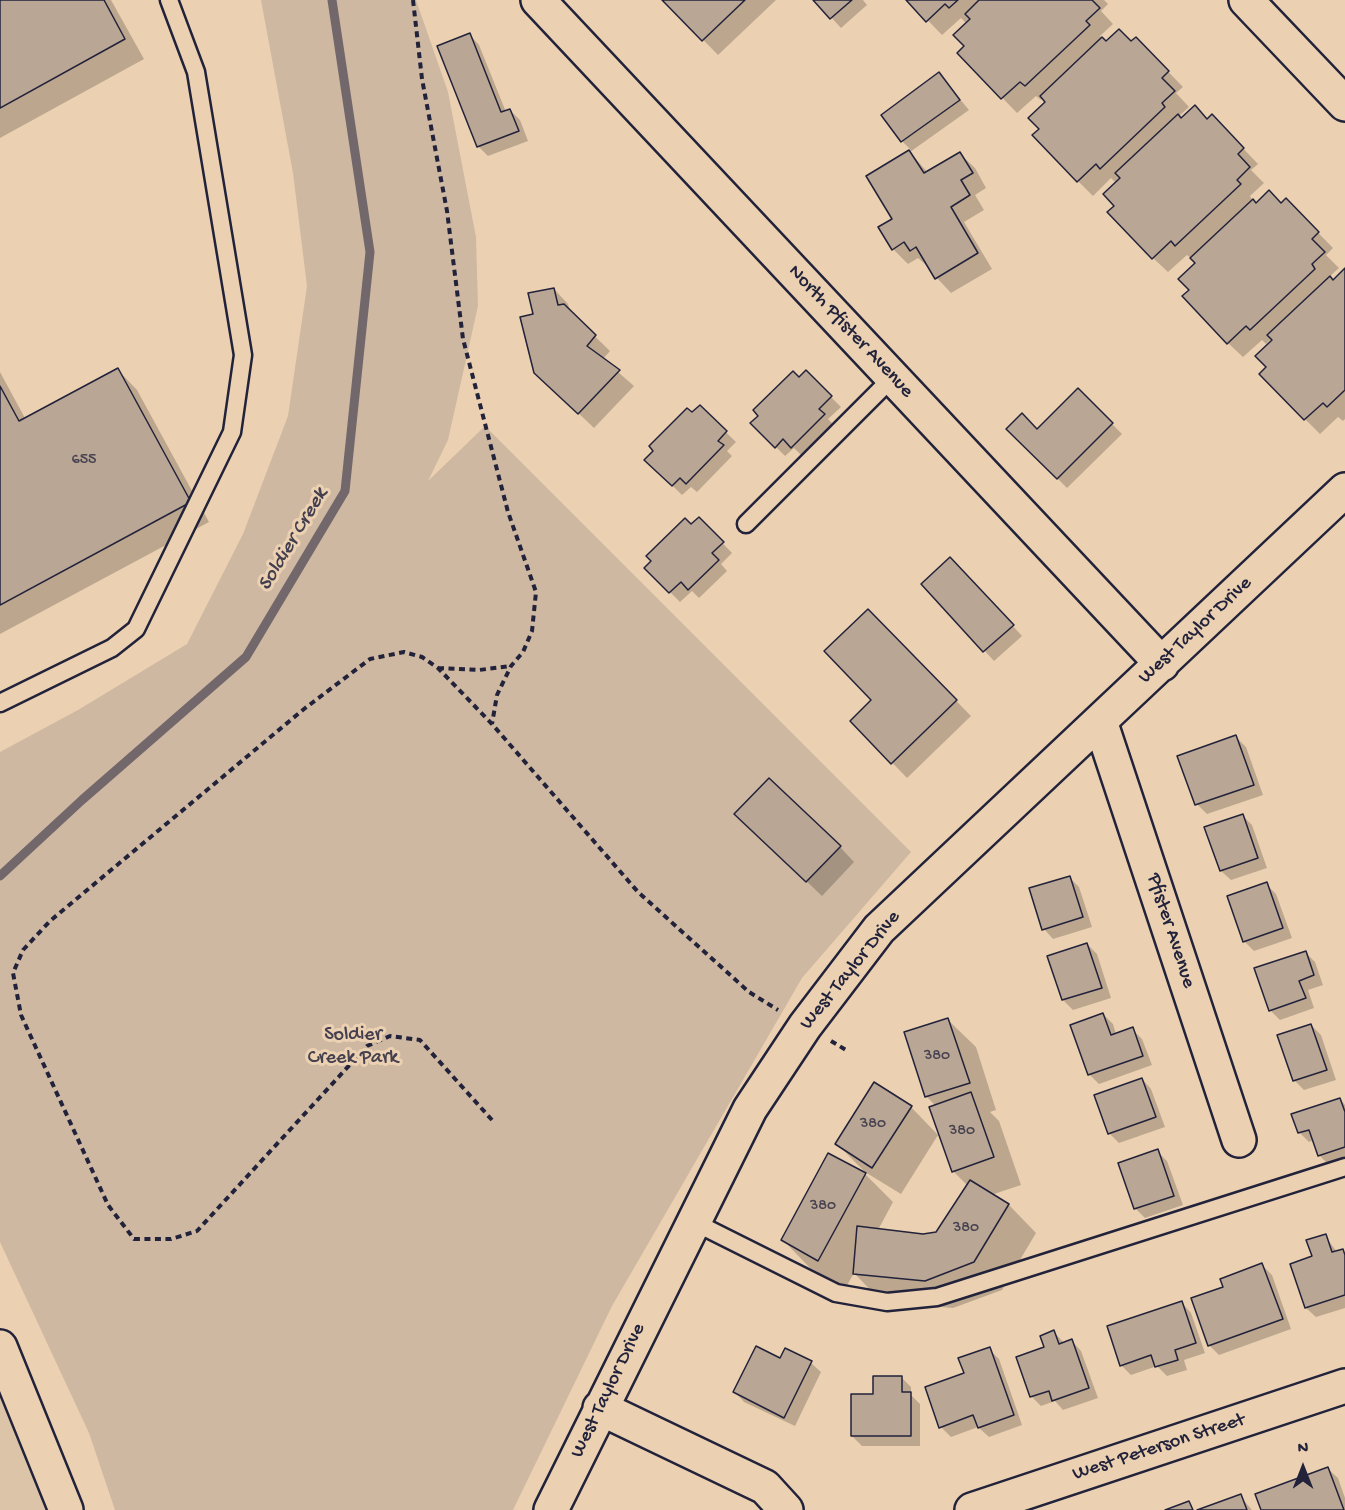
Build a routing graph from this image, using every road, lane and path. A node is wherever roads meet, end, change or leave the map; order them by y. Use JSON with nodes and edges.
{"nodes":[{"id":1,"x":169,"y":0,"type":"edge"},
{"id":2,"x":412,"y":0,"type":"edge"},
{"id":3,"x":538,"y":0,"type":"edge"},
{"id":4,"x":1246,"y":0,"type":"edge"},
{"id":5,"x":1345,"y":104,"type":"edge"},
{"id":6,"x":893,"y":377,"type":"junction"},
{"id":7,"x":1345,"y":490,"type":"edge"},
{"id":8,"x":746,"y":524,"type":"dead end"},
{"id":9,"x":1162,"y":664,"type":"junction"},
{"id":10,"x":511,"y":666,"type":"junction"},
{"id":11,"x":438,"y":668,"type":"junction"},
{"id":12,"x":0,"y":703,"type":"edge"},
{"id":13,"x":1100,"y":721,"type":"junction"},
{"id":14,"x":492,"y":724,"type":"junction"},
{"id":15,"x":805,"y":1026,"type":"junction"},
{"id":16,"x":846,"y":1050,"type":"dead end"},
{"id":17,"x":492,"y":1120,"type":"dead end"},
{"id":18,"x":1239,"y":1140,"type":"dead end"},
{"id":19,"x":1345,"y":1167,"type":"edge"},
{"id":20,"x":692,"y":1221,"type":"junction"},
{"id":21,"x":0,"y":1347,"type":"edge"},
{"id":22,"x":1345,"y":1386,"type":"edge"},
{"id":23,"x":600,"y":1408,"type":"junction"},
{"id":24,"x":66,"y":1510,"type":"edge"},
{"id":25,"x":551,"y":1510,"type":"edge"},
{"id":26,"x":786,"y":1510,"type":"edge"},
{"id":27,"x":972,"y":1510,"type":"edge"}],
"edges":[{"from":1,"to":12,"type":"lane"},
{"from":2,"to":10,"type":"path"},
{"from":3,"to":6,"type":"street","name":"North Pfister Avenue"},
{"from":4,"to":5,"type":"street"},
{"from":6,"to":8,"type":"lane"},
{"from":6,"to":9,"type":"street","name":"North Pfister Avenue"},
{"from":7,"to":9,"type":"street","name":"West Taylor Drive"},
{"from":9,"to":13,"type":"street","name":"West Taylor Drive"},
{"from":10,"to":11,"type":"path"},
{"from":10,"to":14,"type":"path"},
{"from":11,"to":14,"type":"path"},
{"from":11,"to":17,"type":"path"},
{"from":13,"to":15,"type":"street","name":"West Taylor Drive"},
{"from":13,"to":18,"type":"street","name":"Pfister Avenue"},
{"from":14,"to":15,"type":"path"},
{"from":15,"to":16,"type":"path"},
{"from":15,"to":20,"type":"street","name":"West Taylor Drive"},
{"from":19,"to":20,"type":"lane"},
{"from":20,"to":23,"type":"street","name":"West Taylor Drive"},
{"from":21,"to":24,"type":"street"},
{"from":22,"to":27,"type":"street","name":"West Peterson Street"},
{"from":23,"to":25,"type":"street","name":"West Taylor Drive"},
{"from":23,"to":26,"type":"street"}]}
